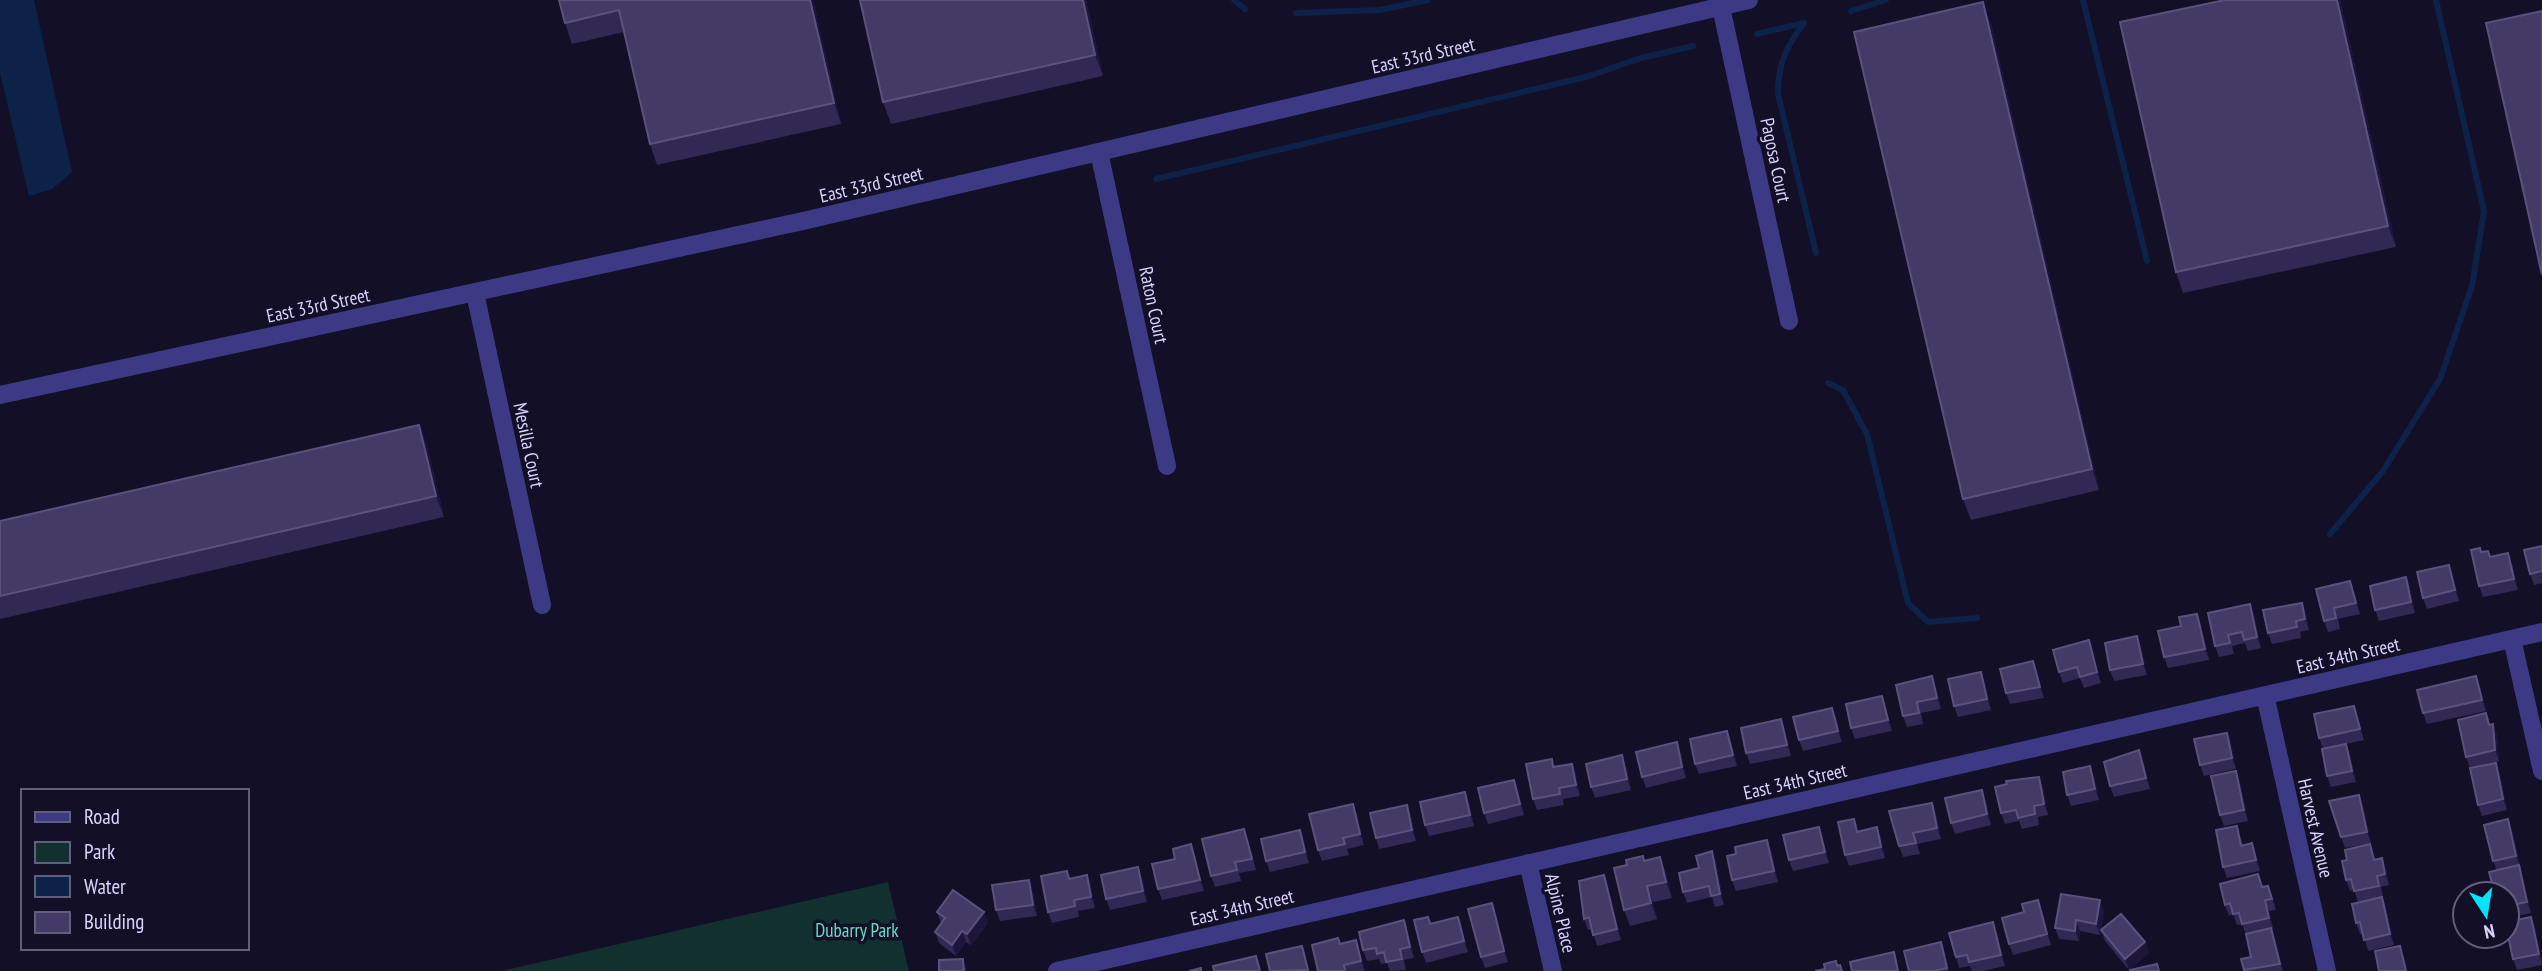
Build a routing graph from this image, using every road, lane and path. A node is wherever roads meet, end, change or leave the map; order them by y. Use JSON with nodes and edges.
{"nodes":[{"id":1,"x":1749,"y":0,"type":"edge"},
{"id":2,"x":1721,"y":6,"type":"junction"},
{"id":3,"x":1099,"y":152,"type":"junction"},
{"id":4,"x":475,"y":293,"type":"junction"},
{"id":5,"x":1789,"y":321,"type":"dead end"},
{"id":6,"x":0,"y":395,"type":"edge"},
{"id":7,"x":1167,"y":466,"type":"dead end"},
{"id":8,"x":542,"y":605,"type":"dead end"},
{"id":9,"x":2542,"y":632,"type":"edge"},
{"id":10,"x":2512,"y":639,"type":"junction"},
{"id":11,"x":2265,"y":695,"type":"junction"},
{"id":12,"x":2542,"y":771,"type":"edge"},
{"id":13,"x":1528,"y":863,"type":"junction"},
{"id":14,"x":1057,"y":971,"type":"edge"},
{"id":15,"x":1553,"y":971,"type":"edge"},
{"id":16,"x":2327,"y":971,"type":"edge"}],
"edges":[{"from":1,"to":2,"type":"street","name":"East 33rd Street"},
{"from":2,"to":3,"type":"street","name":"East 33rd Street"},
{"from":2,"to":5,"type":"street","name":"Pagosa Court"},
{"from":3,"to":4,"type":"street","name":"East 33rd Street"},
{"from":3,"to":7,"type":"street","name":"Raton Court"},
{"from":4,"to":6,"type":"street","name":"East 33rd Street"},
{"from":4,"to":8,"type":"street","name":"Mesilla Court"},
{"from":9,"to":10,"type":"street","name":"East 34th Street"},
{"from":10,"to":11,"type":"street","name":"East 34th Street"},
{"from":10,"to":12,"type":"street"},
{"from":11,"to":13,"type":"street","name":"East 34th Street"},
{"from":11,"to":16,"type":"street","name":"Harvest Avenue"},
{"from":13,"to":14,"type":"street","name":"East 34th Street"},
{"from":13,"to":15,"type":"street","name":"Alpine Place"}]}
